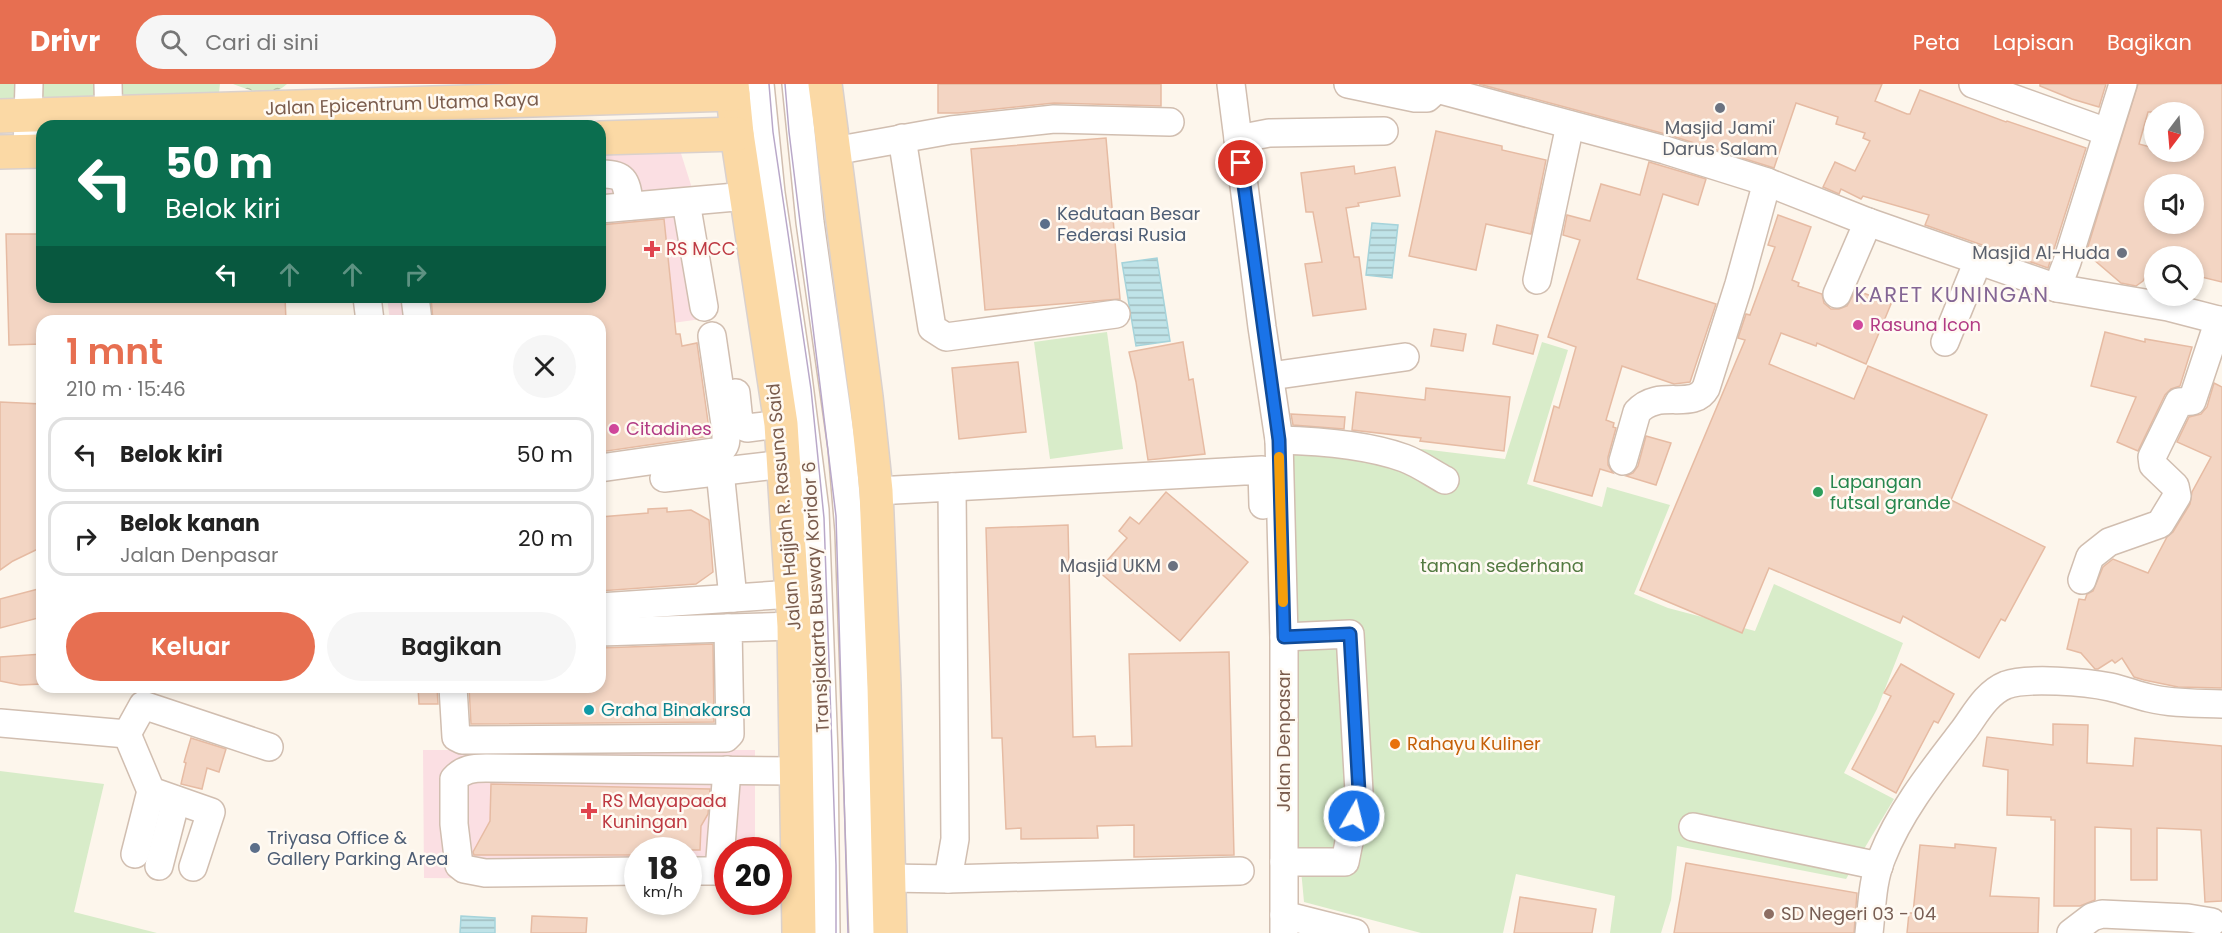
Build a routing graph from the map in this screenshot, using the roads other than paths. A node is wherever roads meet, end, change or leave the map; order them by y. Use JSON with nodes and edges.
{"nodes":[{"id":1,"x":796,"y":84,"type":"edge"},
{"id":2,"x":1231,"y":84,"type":"edge"},
{"id":3,"x":1348,"y":84,"type":"edge"},
{"id":4,"x":1973,"y":84,"type":"edge"},
{"id":5,"x":2123,"y":84,"type":"edge"},
{"id":6,"x":1432,"y":85,"type":"edge"},
{"id":7,"x":742,"y":87,"type":"edge"},
{"id":8,"x":828,"y":88,"type":"edge"},
{"id":9,"x":656,"y":97,"type":"junction"},
{"id":10,"x":19,"y":105,"type":"edge"},
{"id":11,"x":109,"y":108,"type":"edge"},
{"id":12,"x":346,"y":116,"type":"edge"},
{"id":13,"x":1170,"y":122,"type":"dead end"},
{"id":14,"x":1570,"y":125,"type":"junction"},
{"id":15,"x":1384,"y":131,"type":"dead end"},
{"id":16,"x":2107,"y":132,"type":"junction"},
{"id":17,"x":737,"y":134,"type":"junction"},
{"id":18,"x":656,"y":137,"type":"junction"},
{"id":19,"x":606,"y":138,"type":"edge"},
{"id":20,"x":902,"y":138,"type":"junction"},
{"id":21,"x":1238,"y":139,"type":"junction"},
{"id":22,"x":23,"y":152,"type":"edge"},
{"id":23,"x":834,"y":152,"type":"junction"},
{"id":24,"x":606,"y":174,"type":"edge"},
{"id":25,"x":1767,"y":182,"type":"junction"},
{"id":26,"x":747,"y":196,"type":"junction"},
{"id":27,"x":686,"y":202,"type":"junction"},
{"id":28,"x":630,"y":206,"type":"junction"},
{"id":29,"x":606,"y":208,"type":"edge"},
{"id":30,"x":1868,"y":222,"type":"junction"},
{"id":31,"x":1978,"y":261,"type":"junction"},
{"id":32,"x":1537,"y":279,"type":"dead end"},
{"id":33,"x":2056,"y":288,"type":"junction"},
{"id":34,"x":1837,"y":294,"type":"dead end"},
{"id":35,"x":704,"y":307,"type":"dead end"},
{"id":36,"x":1116,"y":314,"type":"dead end"},
{"id":37,"x":2220,"y":321,"type":"edge"},
{"id":38,"x":1945,"y":342,"type":"dead end"},
{"id":39,"x":1405,"y":357,"type":"dead end"},
{"id":40,"x":1270,"y":376,"type":"junction"},
{"id":41,"x":781,"y":424,"type":"junction"},
{"id":42,"x":1279,"y":440,"type":"junction"},
{"id":43,"x":1623,"y":461,"type":"dead end"},
{"id":44,"x":784,"y":464,"type":"junction"},
{"id":45,"x":606,"y":467,"type":"edge"},
{"id":46,"x":720,"y":471,"type":"junction"},
{"id":47,"x":1445,"y":480,"type":"dead end"},
{"id":48,"x":606,"y":485,"type":"edge"},
{"id":49,"x":952,"y":487,"type":"junction"},
{"id":50,"x":876,"y":491,"type":"junction"},
{"id":51,"x":2082,"y":580,"type":"dead end"},
{"id":52,"x":733,"y":598,"type":"junction"},
{"id":53,"x":606,"y":607,"type":"edge"},
{"id":54,"x":794,"y":610,"type":"junction"},
{"id":55,"x":728,"y":628,"type":"junction"},
{"id":56,"x":606,"y":632,"type":"edge"},
{"id":57,"x":1284,"y":637,"type":"junction"},
{"id":58,"x":453,"y":693,"type":"edge"},
{"id":59,"x":2222,"y":704,"type":"edge"},
{"id":60,"x":0,"y":723,"type":"edge"},
{"id":61,"x":127,"y":734,"type":"junction"},
{"id":62,"x":270,"y":747,"type":"dead end"},
{"id":63,"x":727,"y":770,"type":"junction"},
{"id":64,"x":796,"y":771,"type":"junction"},
{"id":65,"x":151,"y":791,"type":"junction"},
{"id":66,"x":176,"y":800,"type":"junction"},
{"id":67,"x":1693,"y":827,"type":"dead end"},
{"id":68,"x":724,"y":837,"type":"edge"},
{"id":69,"x":792,"y":837,"type":"edge"},
{"id":70,"x":1284,"y":852,"type":"junction"},
{"id":71,"x":135,"y":854,"type":"dead end"},
{"id":72,"x":159,"y":866,"type":"dead end"},
{"id":73,"x":1880,"y":866,"type":"junction"},
{"id":74,"x":193,"y":867,"type":"dead end"},
{"id":75,"x":1240,"y":871,"type":"dead end"},
{"id":76,"x":624,"y":872,"type":"edge"},
{"id":77,"x":889,"y":878,"type":"junction"},
{"id":78,"x":948,"y":879,"type":"junction"},
{"id":79,"x":792,"y":892,"type":"edge"},
{"id":80,"x":2212,"y":922,"type":"dead end"},
{"id":81,"x":1284,"y":924,"type":"edge"},
{"id":82,"x":799,"y":933,"type":"edge"},
{"id":83,"x":826,"y":933,"type":"edge"},
{"id":84,"x":863,"y":933,"type":"edge"},
{"id":85,"x":890,"y":933,"type":"edge"},
{"id":86,"x":1355,"y":933,"type":"edge"},
{"id":87,"x":1869,"y":933,"type":"edge"},
{"id":88,"x":2071,"y":933,"type":"edge"}],
"edges":[{"from":1,"to":84,"type":"street","name":"Transjakarta Busway Koridor 6"},
{"from":2,"to":21,"type":"street","name":"Jalan Denpasar"},
{"from":3,"to":6,"type":"street"},
{"from":4,"to":16,"type":"street"},
{"from":5,"to":16,"type":"street"},
{"from":6,"to":14,"type":"street"},
{"from":7,"to":9,"type":"main road","name":"Jalan Epicentrum Utama Raya"},
{"from":7,"to":17,"type":"main road","name":"Jalan Hajjah R. Rasuna Said"},
{"from":7,"to":83,"type":"street","name":"Transjakarta Busway Koridor 6"},
{"from":8,"to":23,"type":"main road"},
{"from":9,"to":12,"type":"main road","name":"Jalan Epicentrum Utama Raya"},
{"from":9,"to":18,"type":"main road"},
{"from":10,"to":11,"type":"main road","name":"Jalan Epicentrum Utama Raya"},
{"from":10,"to":22,"type":"street"},
{"from":11,"to":12,"type":"main road","name":"Jalan Epicentrum Utama Raya"},
{"from":13,"to":20,"type":"street"},
{"from":14,"to":25,"type":"street"},
{"from":14,"to":32,"type":"street"},
{"from":15,"to":21,"type":"street"},
{"from":16,"to":33,"type":"street"},
{"from":17,"to":18,"type":"main road"},
{"from":17,"to":26,"type":"main road","name":"Jalan Hajjah R. Rasuna Said"},
{"from":18,"to":19,"type":"main road"},
{"from":20,"to":23,"type":"street"},
{"from":20,"to":36,"type":"street"},
{"from":21,"to":40,"type":"street","name":"Jalan Denpasar"},
{"from":23,"to":50,"type":"main road"},
{"from":24,"to":28,"type":"street"},
{"from":25,"to":30,"type":"street"},
{"from":25,"to":43,"type":"street"},
{"from":26,"to":27,"type":"street"},
{"from":26,"to":41,"type":"main road","name":"Jalan Hajjah R. Rasuna Said"},
{"from":27,"to":28,"type":"street"},
{"from":27,"to":35,"type":"street"},
{"from":28,"to":29,"type":"street"},
{"from":30,"to":31,"type":"street"},
{"from":30,"to":34,"type":"street"},
{"from":31,"to":33,"type":"street"},
{"from":31,"to":38,"type":"street"},
{"from":33,"to":37,"type":"street"},
{"from":37,"to":51,"type":"street"},
{"from":39,"to":40,"type":"street"},
{"from":40,"to":42,"type":"street","name":"Jalan Denpasar"},
{"from":41,"to":44,"type":"main road","name":"Jalan Hajjah R. Rasuna Said"},
{"from":41,"to":45,"type":"street"},
{"from":42,"to":47,"type":"street"},
{"from":42,"to":57,"type":"street","name":"Jalan Denpasar"},
{"from":44,"to":46,"type":"street"},
{"from":44,"to":54,"type":"main road","name":"Jalan Hajjah R. Rasuna Said"},
{"from":46,"to":48,"type":"street"},
{"from":46,"to":52,"type":"street"},
{"from":49,"to":50,"type":"street"},
{"from":49,"to":70,"type":"street"},
{"from":49,"to":78,"type":"street"},
{"from":50,"to":77,"type":"main road"},
{"from":52,"to":53,"type":"street"},
{"from":52,"to":54,"type":"street"},
{"from":54,"to":55,"type":"street"},
{"from":54,"to":64,"type":"main road","name":"Jalan Hajjah R. Rasuna Said"},
{"from":55,"to":56,"type":"street"},
{"from":55,"to":58,"type":"street"},
{"from":57,"to":70,"type":"street","name":"Jalan Denpasar"},
{"from":57,"to":70,"type":"street"},
{"from":59,"to":73,"type":"street"},
{"from":60,"to":61,"type":"street"},
{"from":61,"to":62,"type":"street"},
{"from":61,"to":65,"type":"street"},
{"from":63,"to":64,"type":"street"},
{"from":63,"to":68,"type":"street"},
{"from":63,"to":76,"type":"street"},
{"from":64,"to":69,"type":"main road","name":"Jalan Hajjah R. Rasuna Said"},
{"from":65,"to":66,"type":"street"},
{"from":65,"to":71,"type":"street"},
{"from":66,"to":72,"type":"street"},
{"from":66,"to":74,"type":"street"},
{"from":67,"to":73,"type":"street"},
{"from":70,"to":81,"type":"street","name":"Jalan Denpasar"},
{"from":73,"to":87,"type":"street"},
{"from":75,"to":78,"type":"street"},
{"from":77,"to":78,"type":"street"},
{"from":77,"to":85,"type":"main road"},
{"from":79,"to":82,"type":"main road","name":"Jalan Hajjah R. Rasuna Said"},
{"from":80,"to":88,"type":"street"},
{"from":81,"to":86,"type":"street"}]}
